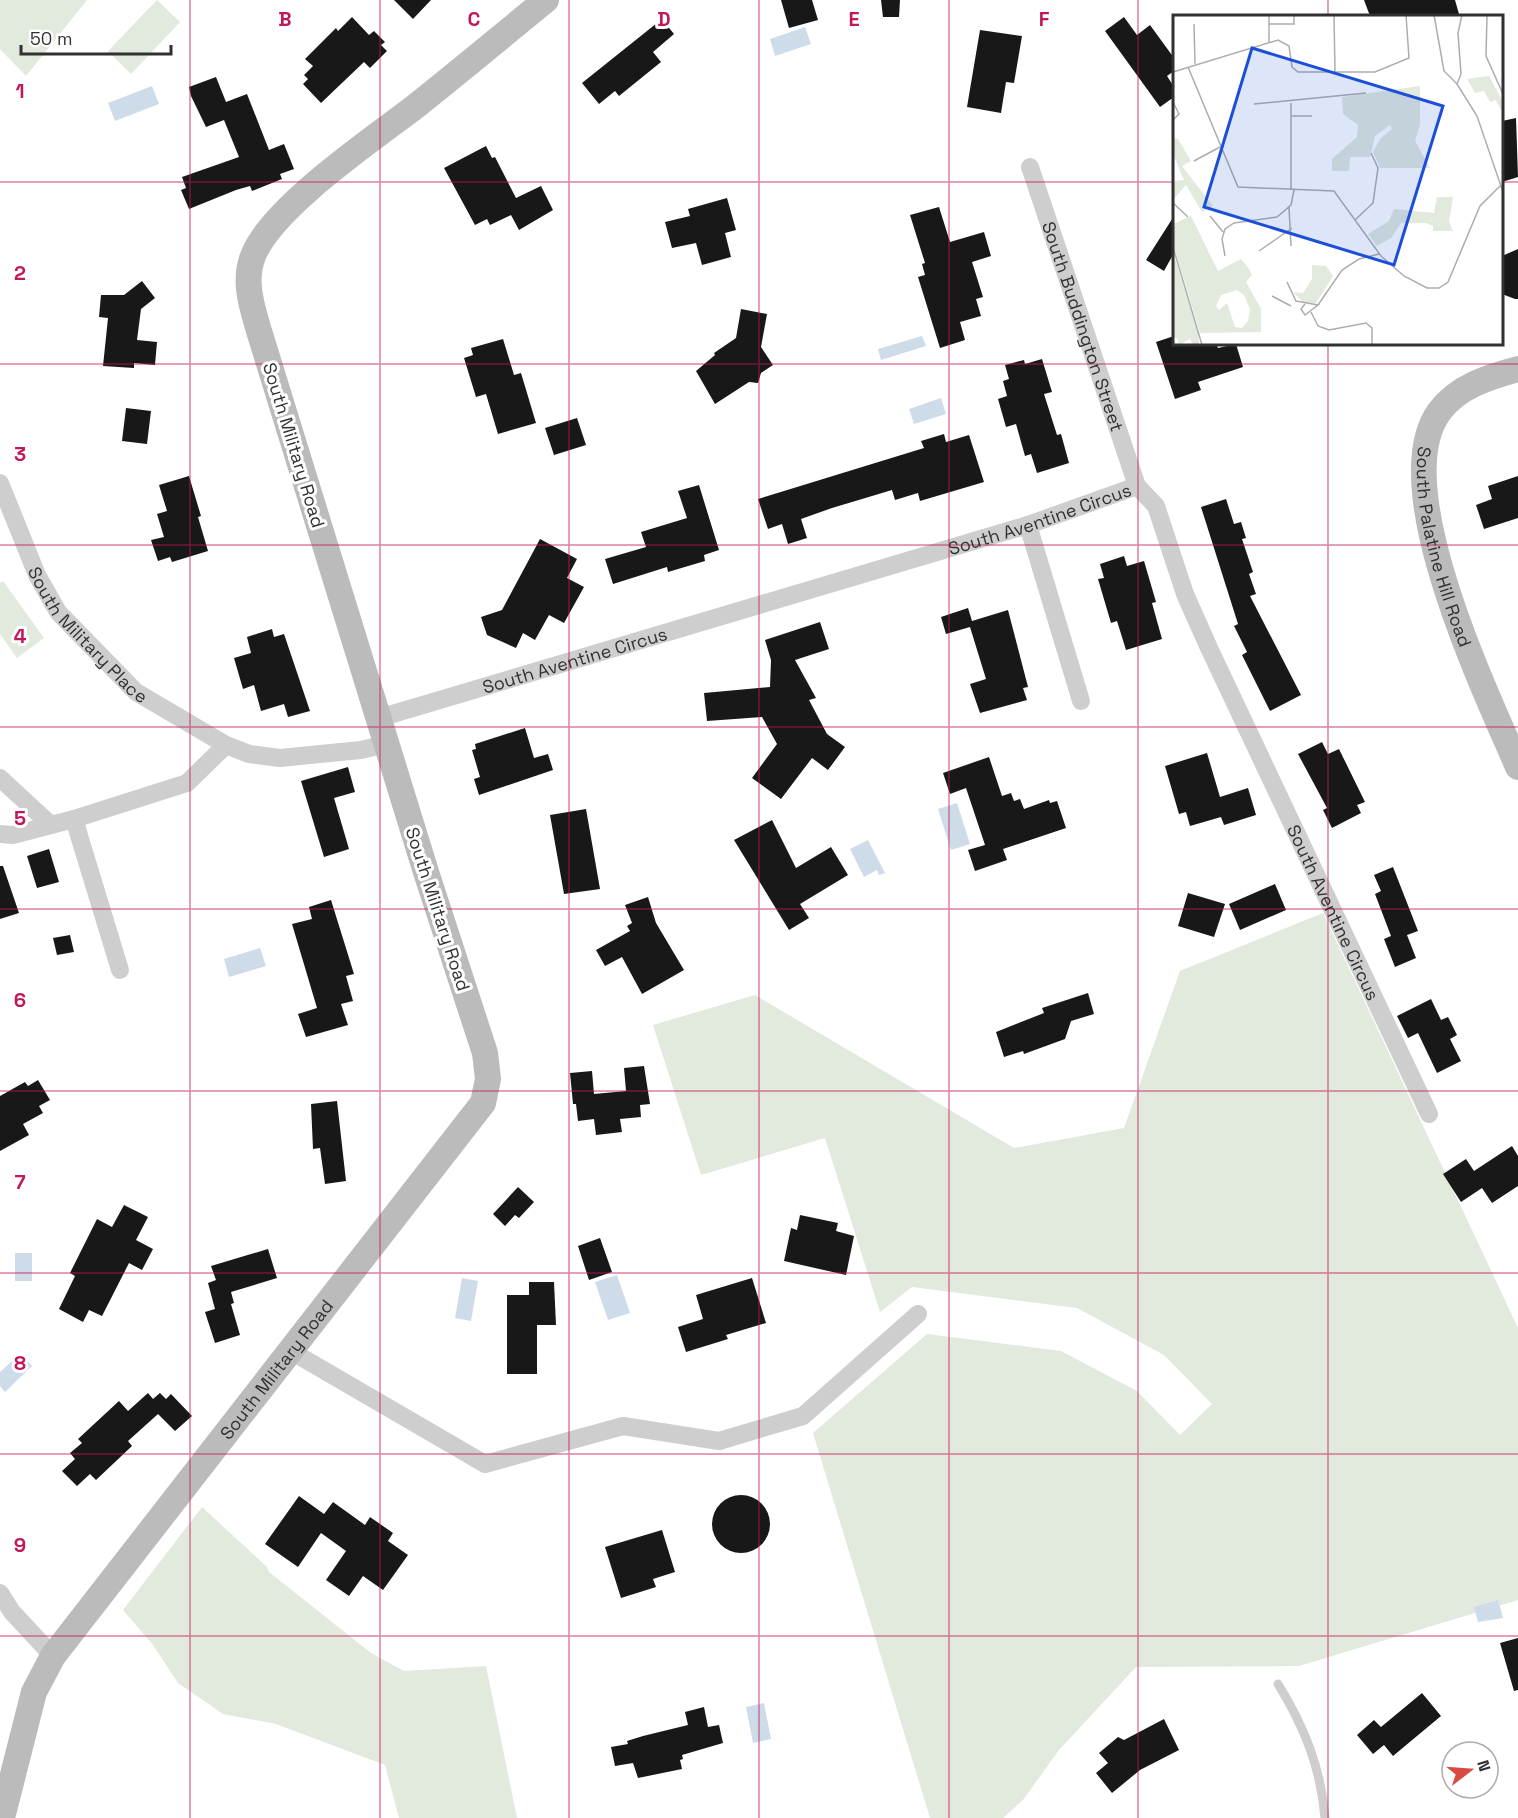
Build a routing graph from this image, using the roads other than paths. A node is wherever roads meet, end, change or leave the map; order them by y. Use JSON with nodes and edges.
{"nodes":[{"id":1,"x":546,"y":0,"type":"edge"},
{"id":2,"x":1030,"y":167,"type":"dead end"},
{"id":3,"x":1518,"y":369,"type":"edge"},
{"id":4,"x":0,"y":483,"type":"edge"},
{"id":5,"x":1137,"y":486,"type":"junction"},
{"id":6,"x":1028,"y":525,"type":"junction"},
{"id":7,"x":1081,"y":701,"type":"dead end"},
{"id":8,"x":379,"y":718,"type":"junction"},
{"id":9,"x":386,"y":744,"type":"junction"},
{"id":10,"x":226,"y":745,"type":"junction"},
{"id":11,"x":1518,"y":767,"type":"edge"},
{"id":12,"x":0,"y":778,"type":"edge"},
{"id":13,"x":74,"y":819,"type":"junction"},
{"id":14,"x":51,"y":825,"type":"junction"},
{"id":15,"x":0,"y":834,"type":"edge"},
{"id":16,"x":120,"y":970,"type":"dead end"},
{"id":17,"x":1429,"y":1114,"type":"dead end"},
{"id":18,"x":918,"y":1314,"type":"dead end"},
{"id":19,"x":289,"y":1350,"type":"junction"},
{"id":20,"x":0,"y":1593,"type":"edge"},
{"id":21,"x":53,"y":1656,"type":"junction"},
{"id":22,"x":1278,"y":1684,"type":"dead end"},
{"id":23,"x":2,"y":1818,"type":"edge"},
{"id":24,"x":1325,"y":1818,"type":"edge"}],
"edges":[{"from":1,"to":8,"type":"street","name":"South Military Road"},
{"from":2,"to":5,"type":"street","name":"South Buddington Street"},
{"from":3,"to":11,"type":"street","name":"South Palatine Hill Road"},
{"from":4,"to":10,"type":"street","name":"South Military Place"},
{"from":5,"to":6,"type":"street","name":"South Aventine Circus"},
{"from":5,"to":17,"type":"street","name":"South Aventine Circus"},
{"from":6,"to":7,"type":"street"},
{"from":6,"to":8,"type":"street","name":"South Aventine Circus"},
{"from":8,"to":9,"type":"street","name":"South Military Road"},
{"from":9,"to":10,"type":"street","name":"South Military Place"},
{"from":9,"to":19,"type":"street","name":"South Military Road"},
{"from":10,"to":13,"type":"street"},
{"from":12,"to":14,"type":"street"},
{"from":13,"to":14,"type":"street"},
{"from":13,"to":16,"type":"street"},
{"from":14,"to":15,"type":"street"},
{"from":18,"to":19,"type":"street"},
{"from":19,"to":21,"type":"street","name":"South Military Road"},
{"from":20,"to":21,"type":"street"},
{"from":21,"to":23,"type":"street","name":"South Military Road"},
{"from":22,"to":24,"type":"lane"}]}
